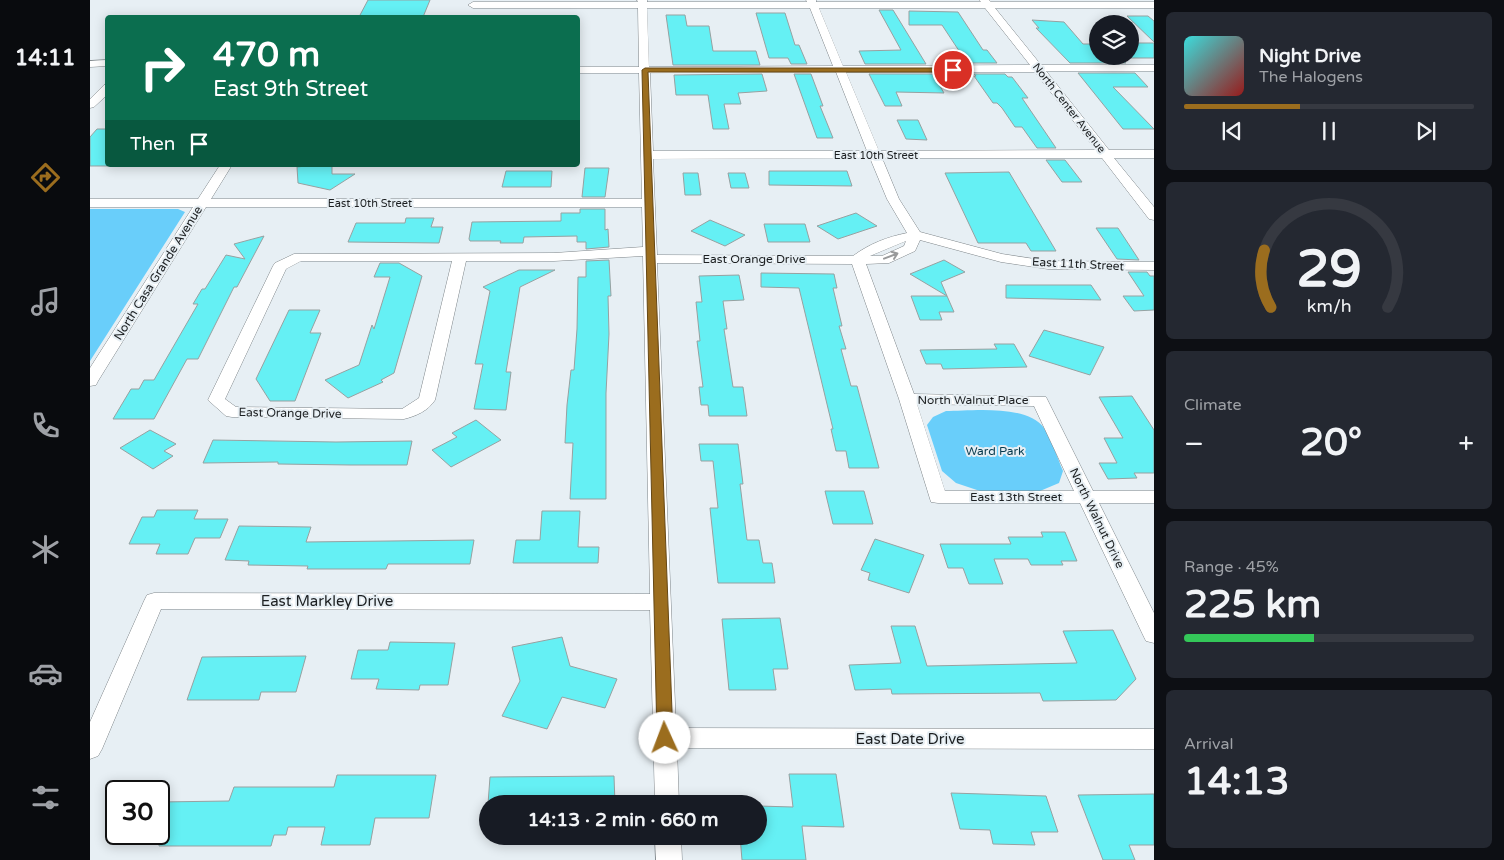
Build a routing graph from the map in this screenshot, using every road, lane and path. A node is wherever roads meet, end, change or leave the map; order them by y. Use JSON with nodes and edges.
{"nodes":[{"id":1,"x":643,"y":2,"type":"edge"},
{"id":2,"x":812,"y":2,"type":"edge"},
{"id":3,"x":986,"y":2,"type":"edge"},
{"id":4,"x":1154,"y":5,"type":"edge"},
{"id":5,"x":473,"y":6,"type":"edge"},
{"id":6,"x":90,"y":64,"type":"edge"},
{"id":7,"x":105,"y":64,"type":"edge"},
{"id":8,"x":1154,"y":68,"type":"edge"},
{"id":9,"x":1038,"y":69,"type":"junction"},
{"id":10,"x":580,"y":70,"type":"edge"},
{"id":11,"x":645,"y":70,"type":"junction"},
{"id":12,"x":839,"y":70,"type":"junction"},
{"id":13,"x":105,"y":90,"type":"edge"},
{"id":14,"x":90,"y":106,"type":"edge"},
{"id":15,"x":1105,"y":154,"type":"junction"},
{"id":16,"x":1154,"y":154,"type":"edge"},
{"id":17,"x":647,"y":155,"type":"junction"},
{"id":18,"x":874,"y":155,"type":"junction"},
{"id":19,"x":225,"y":167,"type":"edge"},
{"id":20,"x":90,"y":203,"type":"edge"},
{"id":21,"x":202,"y":203,"type":"junction"},
{"id":22,"x":649,"y":203,"type":"junction"},
{"id":23,"x":1154,"y":216,"type":"edge"},
{"id":24,"x":915,"y":236,"type":"junction"},
{"id":25,"x":650,"y":255,"type":"junction"},
{"id":26,"x":460,"y":256,"type":"junction"},
{"id":27,"x":857,"y":259,"type":"junction"},
{"id":28,"x":1154,"y":266,"type":"edge"},
{"id":29,"x":90,"y":381,"type":"edge"},
{"id":30,"x":907,"y":400,"type":"junction"},
{"id":31,"x":1040,"y":400,"type":"joint"},
{"id":32,"x":1086,"y":496,"type":"junction"},
{"id":33,"x":1154,"y":497,"type":"edge"},
{"id":34,"x":661,"y":602,"type":"junction"},
{"id":35,"x":1154,"y":635,"type":"edge"},
{"id":36,"x":665,"y":738,"type":"junction"},
{"id":37,"x":1154,"y":739,"type":"edge"},
{"id":38,"x":90,"y":749,"type":"edge"},
{"id":39,"x":667,"y":795,"type":"edge"},
{"id":40,"x":668,"y":845,"type":"edge"},
{"id":41,"x":669,"y":860,"type":"edge"}],
"edges":[{"from":1,"to":2,"type":"street"},
{"from":1,"to":5,"type":"street"},
{"from":1,"to":11,"type":"street"},
{"from":2,"to":3,"type":"street"},
{"from":2,"to":12,"type":"street"},
{"from":3,"to":4,"type":"street"},
{"from":3,"to":9,"type":"street","name":"North Center Avenue"},
{"from":6,"to":7,"type":"street"},
{"from":8,"to":9,"type":"street"},
{"from":9,"to":12,"type":"street"},
{"from":9,"to":15,"type":"street","name":"North Center Avenue"},
{"from":10,"to":11,"type":"street"},
{"from":11,"to":12,"type":"street"},
{"from":11,"to":17,"type":"street"},
{"from":12,"to":18,"type":"street"},
{"from":13,"to":14,"type":"street"},
{"from":15,"to":16,"type":"street","name":"East 10th Street"},
{"from":15,"to":18,"type":"street","name":"East 10th Street"},
{"from":15,"to":23,"type":"street","name":"North Center Avenue"},
{"from":17,"to":18,"type":"street","name":"East 10th Street"},
{"from":17,"to":22,"type":"street"},
{"from":18,"to":24,"type":"street"},
{"from":19,"to":21,"type":"street","name":"North Casa Grande Avenue"},
{"from":20,"to":21,"type":"street","name":"East 10th Street"},
{"from":21,"to":22,"type":"street","name":"East 10th Street"},
{"from":21,"to":29,"type":"street","name":"North Casa Grande Avenue"},
{"from":22,"to":25,"type":"street"},
{"from":24,"to":27,"type":"street","name":"East Orange Drive"},
{"from":24,"to":28,"type":"street","name":"East 11th Street"},
{"from":25,"to":26,"type":"street","name":"East Orange Drive"},
{"from":25,"to":27,"type":"street","name":"East Orange Drive"},
{"from":25,"to":34,"type":"street"},
{"from":26,"to":26,"type":"street","name":"East Orange Drive"},
{"from":27,"to":30,"type":"street"},
{"from":30,"to":31,"type":"street","name":"North Walnut Place"},
{"from":30,"to":32,"type":"street","name":"East 13th Street"},
{"from":31,"to":32,"type":"street","name":"North Walnut Drive"},
{"from":32,"to":33,"type":"street","name":"East 13th Street"},
{"from":32,"to":35,"type":"street","name":"North Walnut Drive"},
{"from":34,"to":36,"type":"street"},
{"from":34,"to":38,"type":"street","name":"East Markley Drive"},
{"from":36,"to":37,"type":"street","name":"East Date Drive"},
{"from":36,"to":39,"type":"street"},
{"from":40,"to":41,"type":"street"}]}
